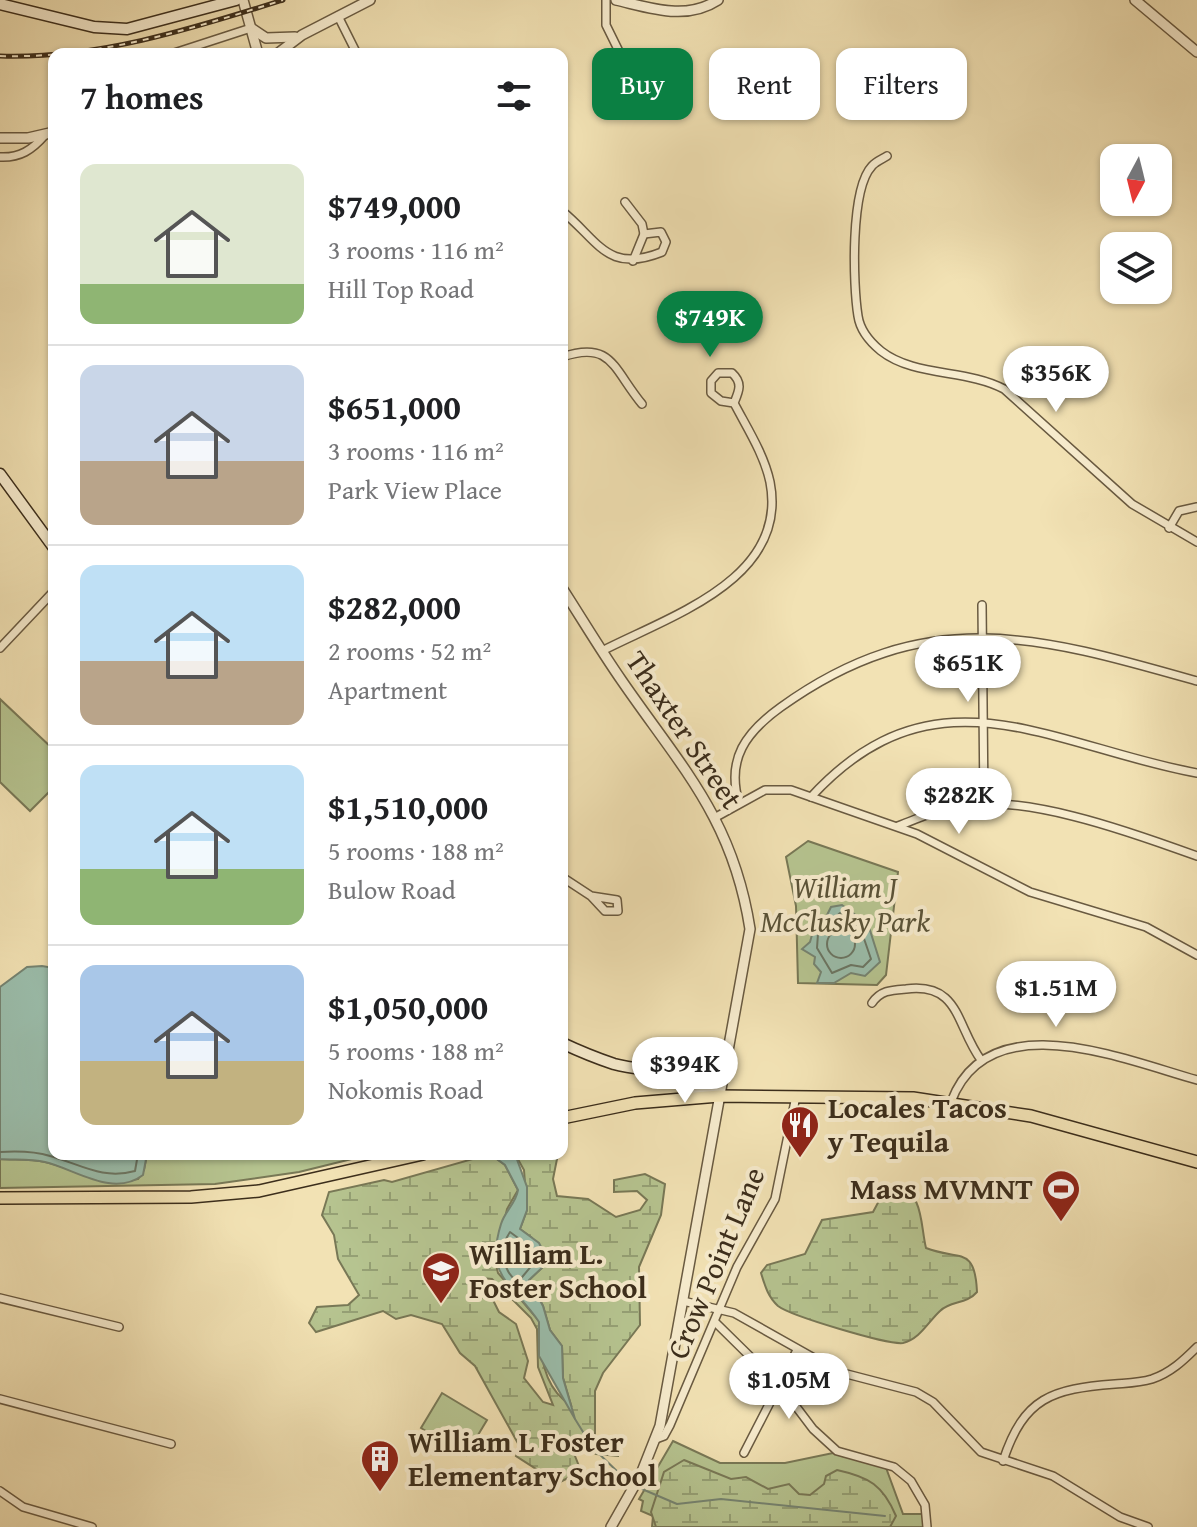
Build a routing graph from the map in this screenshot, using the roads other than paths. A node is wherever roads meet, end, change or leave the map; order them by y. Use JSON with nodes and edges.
{"nodes":[{"id":1,"x":236,"y":0,"type":"edge"},
{"id":2,"x":243,"y":0,"type":"edge"},
{"id":3,"x":370,"y":0,"type":"edge"},
{"id":4,"x":606,"y":0,"type":"edge"},
{"id":5,"x":616,"y":0,"type":"edge"},
{"id":6,"x":718,"y":0,"type":"edge"},
{"id":7,"x":1135,"y":0,"type":"edge"},
{"id":8,"x":0,"y":4,"type":"edge"},
{"id":9,"x":338,"y":16,"type":"junction"},
{"id":10,"x":251,"y":28,"type":"junction"},
{"id":11,"x":302,"y":35,"type":"junction"},
{"id":12,"x":189,"y":48,"type":"edge"},
{"id":13,"x":256,"y":48,"type":"edge"},
{"id":14,"x":285,"y":48,"type":"edge"},
{"id":15,"x":354,"y":48,"type":"edge"},
{"id":16,"x":617,"y":48,"type":"edge"},
{"id":17,"x":1197,"y":52,"type":"edge"},
{"id":18,"x":48,"y":134,"type":"edge"},
{"id":19,"x":48,"y":135,"type":"edge"},
{"id":20,"x":0,"y":138,"type":"edge"},
{"id":21,"x":887,"y":156,"type":"dead end"},
{"id":22,"x":0,"y":157,"type":"edge"},
{"id":23,"x":625,"y":202,"type":"dead end"},
{"id":24,"x":568,"y":217,"type":"edge"},
{"id":25,"x":644,"y":234,"type":"junction"},
{"id":26,"x":633,"y":261,"type":"junction"},
{"id":27,"x":568,"y":355,"type":"edge"},
{"id":28,"x":734,"y":403,"type":"junction"},
{"id":29,"x":642,"y":404,"type":"dead end"},
{"id":30,"x":0,"y":474,"type":"edge"},
{"id":31,"x":1197,"y":507,"type":"edge"},
{"id":32,"x":1169,"y":528,"type":"junction"},
{"id":33,"x":48,"y":540,"type":"edge"},
{"id":34,"x":1197,"y":542,"type":"edge"},
{"id":35,"x":48,"y":597,"type":"edge"},
{"id":36,"x":568,"y":597,"type":"edge"},
{"id":37,"x":982,"y":605,"type":"dead end"},
{"id":38,"x":982,"y":637,"type":"junction"},
{"id":39,"x":0,"y":648,"type":"edge"},
{"id":40,"x":602,"y":651,"type":"junction"},
{"id":41,"x":1197,"y":681,"type":"edge"},
{"id":42,"x":984,"y":721,"type":"junction"},
{"id":43,"x":1197,"y":773,"type":"edge"},
{"id":44,"x":811,"y":797,"type":"junction"},
{"id":45,"x":739,"y":803,"type":"junction"},
{"id":46,"x":984,"y":804,"type":"junction"},
{"id":47,"x":716,"y":817,"type":"junction"},
{"id":48,"x":897,"y":827,"type":"junction"},
{"id":49,"x":1197,"y":856,"type":"edge"},
{"id":50,"x":568,"y":881,"type":"edge"},
{"id":51,"x":591,"y":896,"type":"dead end"},
{"id":52,"x":1197,"y":955,"type":"edge"},
{"id":53,"x":872,"y":1003,"type":"dead end"},
{"id":54,"x":568,"y":1045,"type":"edge"},
{"id":55,"x":981,"y":1060,"type":"junction"},
{"id":56,"x":1197,"y":1080,"type":"edge"},
{"id":57,"x":719,"y":1096,"type":"junction"},
{"id":58,"x":796,"y":1096,"type":"junction"},
{"id":59,"x":951,"y":1102,"type":"junction"},
{"id":60,"x":568,"y":1117,"type":"edge"},
{"id":61,"x":396,"y":1160,"type":"edge"},
{"id":62,"x":1197,"y":1162,"type":"edge"},
{"id":63,"x":0,"y":1198,"type":"edge"},
{"id":64,"x":0,"y":1298,"type":"edge"},
{"id":65,"x":683,"y":1301,"type":"junction"},
{"id":66,"x":722,"y":1308,"type":"junction"},
{"id":67,"x":716,"y":1323,"type":"junction"},
{"id":68,"x":119,"y":1327,"type":"dead end"},
{"id":69,"x":1197,"y":1347,"type":"edge"},
{"id":70,"x":797,"y":1350,"type":"junction"},
{"id":71,"x":777,"y":1383,"type":"junction"},
{"id":72,"x":0,"y":1399,"type":"edge"},
{"id":73,"x":656,"y":1439,"type":"junction"},
{"id":74,"x":171,"y":1444,"type":"dead end"},
{"id":75,"x":744,"y":1453,"type":"dead end"},
{"id":76,"x":1003,"y":1461,"type":"junction"},
{"id":77,"x":0,"y":1491,"type":"edge"},
{"id":78,"x":92,"y":1527,"type":"edge"},
{"id":79,"x":611,"y":1527,"type":"edge"},
{"id":80,"x":927,"y":1527,"type":"edge"},
{"id":81,"x":1148,"y":1527,"type":"edge"}],
"edges":[{"from":1,"to":8,"type":"main road"},
{"from":2,"to":10,"type":"street"},
{"from":3,"to":9,"type":"street"},
{"from":4,"to":16,"type":"street"},
{"from":5,"to":6,"type":"street"},
{"from":7,"to":17,"type":"street"},
{"from":9,"to":11,"type":"street"},
{"from":9,"to":15,"type":"street"},
{"from":10,"to":11,"type":"street"},
{"from":10,"to":12,"type":"street"},
{"from":10,"to":13,"type":"street"},
{"from":11,"to":14,"type":"street"},
{"from":18,"to":20,"type":"street"},
{"from":19,"to":22,"type":"street"},
{"from":21,"to":32,"type":"street"},
{"from":23,"to":25,"type":"street"},
{"from":24,"to":26,"type":"street"},
{"from":25,"to":26,"type":"street"},
{"from":25,"to":26,"type":"street"},
{"from":27,"to":29,"type":"street"},
{"from":28,"to":28,"type":"street"},
{"from":28,"to":40,"type":"street"},
{"from":30,"to":33,"type":"main road"},
{"from":31,"to":32,"type":"street"},
{"from":32,"to":34,"type":"street"},
{"from":35,"to":39,"type":"street"},
{"from":36,"to":40,"type":"street","name":"Thaxter Street"},
{"from":37,"to":38,"type":"street"},
{"from":38,"to":41,"type":"street"},
{"from":38,"to":42,"type":"street"},
{"from":38,"to":45,"type":"street"},
{"from":40,"to":47,"type":"street","name":"Thaxter Street"},
{"from":42,"to":43,"type":"street"},
{"from":42,"to":44,"type":"street"},
{"from":42,"to":46,"type":"street"},
{"from":44,"to":45,"type":"street"},
{"from":44,"to":48,"type":"street"},
{"from":45,"to":47,"type":"street"},
{"from":46,"to":48,"type":"street"},
{"from":46,"to":49,"type":"street"},
{"from":47,"to":57,"type":"street","name":"Thaxter Street"},
{"from":48,"to":52,"type":"street"},
{"from":50,"to":51,"type":"street"},
{"from":53,"to":55,"type":"street"},
{"from":54,"to":57,"type":"main road"},
{"from":55,"to":56,"type":"street"},
{"from":55,"to":59,"type":"street"},
{"from":57,"to":58,"type":"main road"},
{"from":57,"to":60,"type":"main road"},
{"from":57,"to":65,"type":"street","name":"Thaxter Street"},
{"from":58,"to":59,"type":"main road"},
{"from":58,"to":66,"type":"street","name":"Crow Point Lane"},
{"from":59,"to":62,"type":"main road"},
{"from":61,"to":63,"type":"main road"},
{"from":64,"to":68,"type":"street"},
{"from":65,"to":66,"type":"street"},
{"from":65,"to":73,"type":"street","name":"Thaxter Street"},
{"from":66,"to":67,"type":"street","name":"Crow Point Lane"},
{"from":66,"to":70,"type":"street"},
{"from":67,"to":71,"type":"street"},
{"from":67,"to":73,"type":"street","name":"Crow Point Lane"},
{"from":69,"to":76,"type":"street"},
{"from":70,"to":71,"type":"street"},
{"from":70,"to":76,"type":"street"},
{"from":71,"to":75,"type":"street"},
{"from":71,"to":80,"type":"street"},
{"from":72,"to":74,"type":"street"},
{"from":73,"to":79,"type":"street","name":"Thaxter Street"},
{"from":76,"to":81,"type":"street"},
{"from":77,"to":78,"type":"street"}]}
